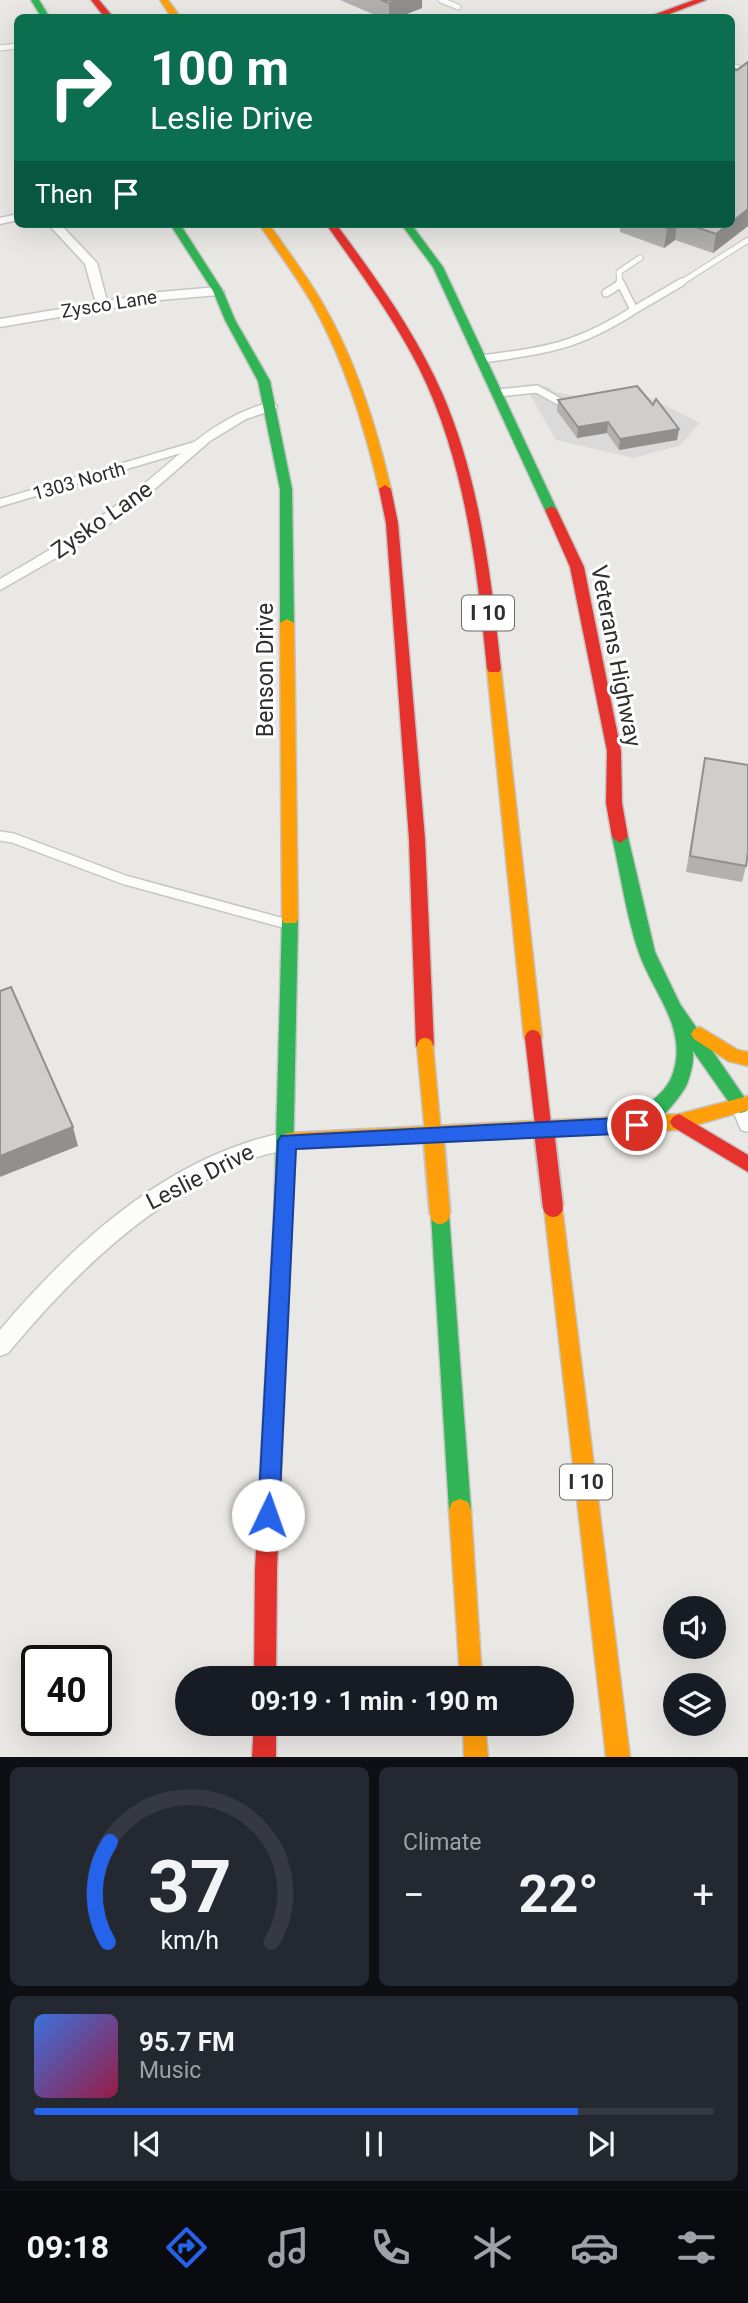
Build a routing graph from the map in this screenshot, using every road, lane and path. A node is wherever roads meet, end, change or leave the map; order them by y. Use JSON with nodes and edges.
{"nodes":[{"id":1,"x":95,"y":0,"type":"edge"},
{"id":2,"x":441,"y":0,"type":"edge"},
{"id":3,"x":702,"y":0,"type":"edge"},
{"id":4,"x":458,"y":7,"type":"dead end"},
{"id":5,"x":107,"y":14,"type":"edge"},
{"id":6,"x":661,"y":14,"type":"edge"},
{"id":7,"x":746,"y":70,"type":"edge"},
{"id":8,"x":738,"y":74,"type":"edge"},
{"id":9,"x":58,"y":228,"type":"edge"},
{"id":10,"x":179,"y":228,"type":"edge"},
{"id":11,"x":267,"y":228,"type":"edge"},
{"id":12,"x":334,"y":228,"type":"edge"},
{"id":13,"x":409,"y":228,"type":"edge"},
{"id":14,"x":748,"y":240,"type":"edge"},
{"id":15,"x":640,"y":258,"type":"dead end"},
{"id":16,"x":620,"y":284,"type":"junction"},
{"id":17,"x":218,"y":291,"type":"junction"},
{"id":18,"x":606,"y":293,"type":"dead end"},
{"id":19,"x":102,"y":305,"type":"junction"},
{"id":20,"x":634,"y":310,"type":"junction"},
{"id":21,"x":0,"y":323,"type":"edge"},
{"id":22,"x":481,"y":359,"type":"junction"},
{"id":23,"x":498,"y":393,"type":"junction"},
{"id":24,"x":560,"y":401,"type":"edge"},
{"id":25,"x":271,"y":406,"type":"junction"},
{"id":26,"x":197,"y":445,"type":"junction"},
{"id":27,"x":0,"y":503,"type":"edge"},
{"id":28,"x":0,"y":585,"type":"edge"},
{"id":29,"x":0,"y":836,"type":"edge"},
{"id":30,"x":289,"y":925,"type":"junction"},
{"id":31,"x":680,"y":1018,"type":"junction"},
{"id":32,"x":748,"y":1059,"type":"edge"},
{"id":33,"x":746,"y":1111,"type":"edge"},
{"id":34,"x":679,"y":1122,"type":"junction"},
{"id":35,"x":637,"y":1125,"type":"junction"},
{"id":36,"x":287,"y":1141,"type":"junction"},
{"id":37,"x":748,"y":1164,"type":"edge"},
{"id":38,"x":0,"y":1346,"type":"edge"},
{"id":39,"x":265,"y":1666,"type":"edge"},
{"id":40,"x":470,"y":1666,"type":"edge"},
{"id":41,"x":265,"y":1736,"type":"edge"},
{"id":42,"x":475,"y":1736,"type":"edge"},
{"id":43,"x":264,"y":1757,"type":"edge"},
{"id":44,"x":476,"y":1757,"type":"edge"},
{"id":45,"x":618,"y":1757,"type":"edge"}],
"edges":[{"from":1,"to":5,"type":"main road"},
{"from":2,"to":4,"type":"lane"},
{"from":3,"to":6,"type":"main road"},
{"from":7,"to":8,"type":"lane"},
{"from":9,"to":19,"type":"street"},
{"from":10,"to":17,"type":"main road","name":"Benson Drive"},
{"from":11,"to":40,"type":"main road","bridge":true},
{"from":12,"to":45,"type":"main road","number":"I 10","bridge":true},
{"from":13,"to":22,"type":"main road","name":"Veterans Highway"},
{"from":14,"to":20,"type":"lane"},
{"from":15,"to":16,"type":"lane"},
{"from":16,"to":18,"type":"lane"},
{"from":16,"to":20,"type":"lane"},
{"from":17,"to":19,"type":"street","name":"Zysco Lane"},
{"from":17,"to":25,"type":"main road","name":"Benson Drive"},
{"from":19,"to":21,"type":"street","name":"Zysco Lane"},
{"from":20,"to":22,"type":"lane"},
{"from":22,"to":23,"type":"main road","name":"Veterans Highway"},
{"from":23,"to":24,"type":"lane"},
{"from":23,"to":31,"type":"main road","name":"Veterans Highway"},
{"from":25,"to":26,"type":"street","name":"Zysko Lane"},
{"from":25,"to":30,"type":"main road","name":"Benson Drive"},
{"from":26,"to":27,"type":"lane","name":"1303 North"},
{"from":26,"to":28,"type":"street","name":"Zysko Lane"},
{"from":29,"to":30,"type":"lane"},
{"from":30,"to":36,"type":"main road","name":"Benson Drive"},
{"from":31,"to":32,"type":"main road"},
{"from":31,"to":33,"type":"main road","name":"Veterans Highway"},
{"from":31,"to":35,"type":"main road"},
{"from":33,"to":34,"type":"main road","name":"Leslie Drive"},
{"from":34,"to":35,"type":"main road","name":"Leslie Drive"},
{"from":34,"to":37,"type":"main road"},
{"from":35,"to":36,"type":"main road","name":"Leslie Drive"},
{"from":36,"to":38,"type":"street","name":"Leslie Drive"},
{"from":36,"to":39,"type":"main road","name":"Benson Drive"},
{"from":41,"to":43,"type":"main road"},
{"from":42,"to":44,"type":"main road"}]}
